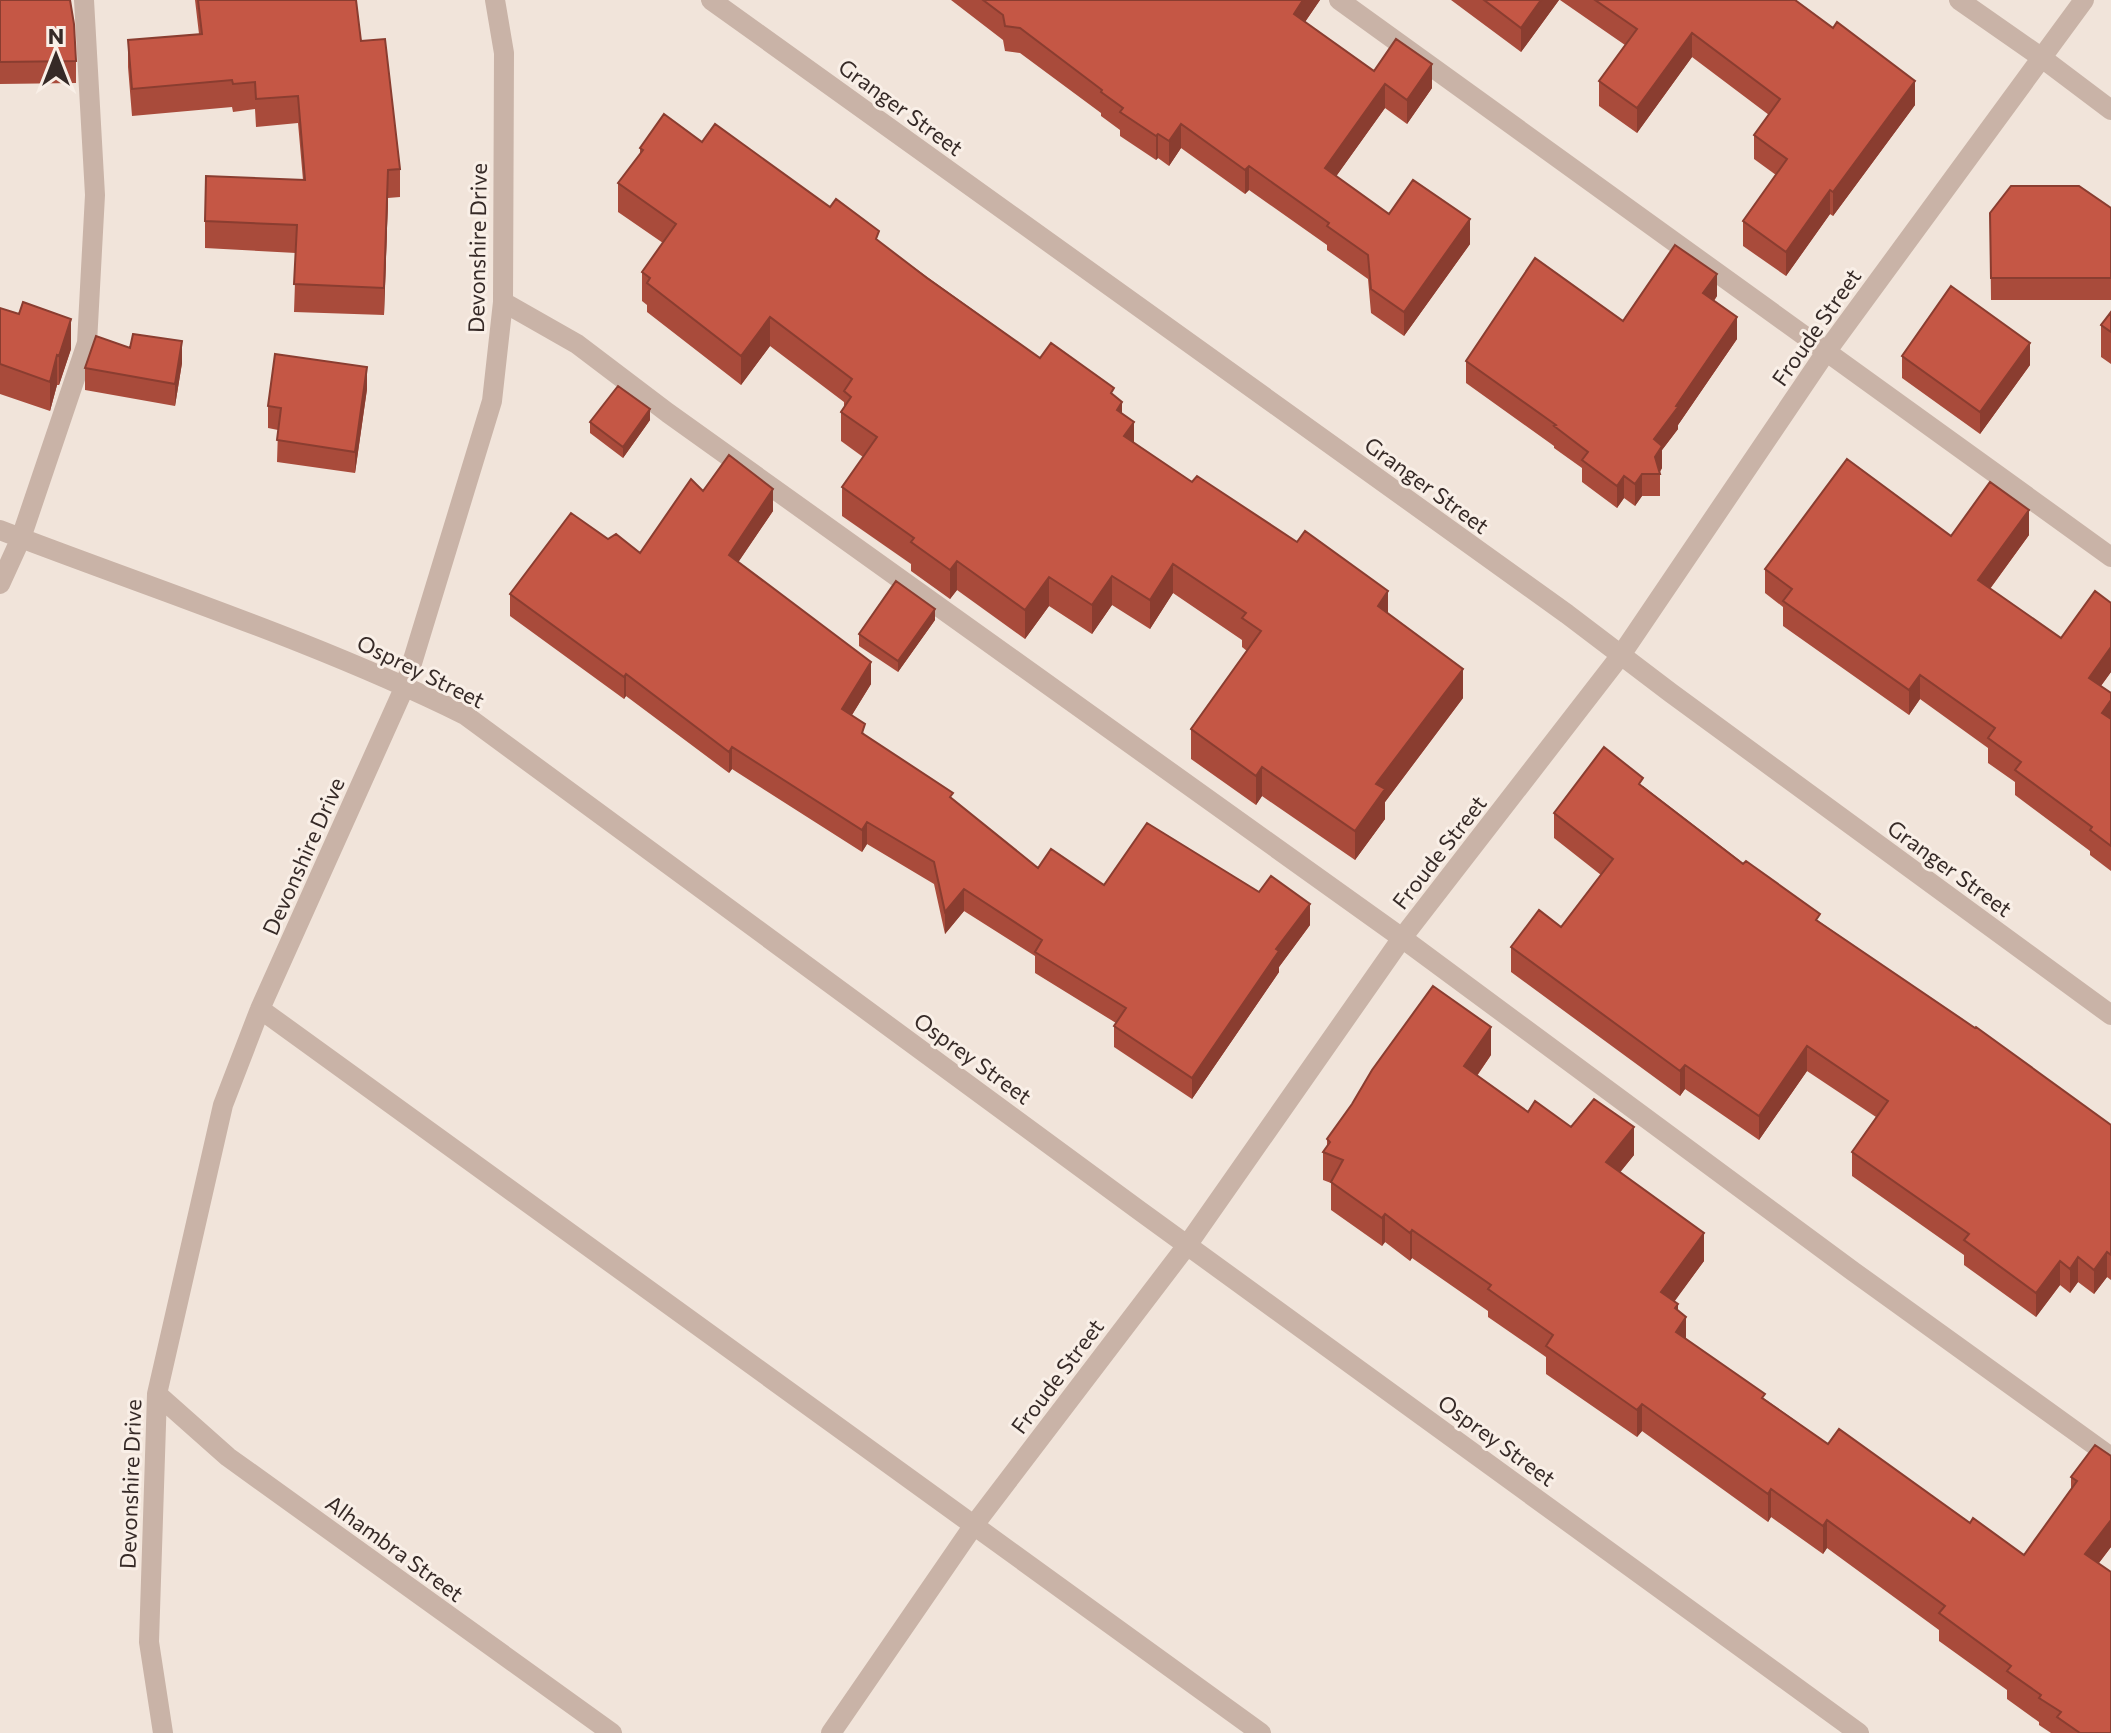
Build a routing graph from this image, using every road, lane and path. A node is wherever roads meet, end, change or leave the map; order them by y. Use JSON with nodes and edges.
{"nodes":[{"id":1,"x":84,"y":0,"type":"edge"},
{"id":2,"x":495,"y":0,"type":"edge"},
{"id":3,"x":711,"y":0,"type":"edge"},
{"id":4,"x":1339,"y":0,"type":"edge"},
{"id":5,"x":1959,"y":0,"type":"edge"},
{"id":6,"x":2084,"y":0,"type":"edge"},
{"id":7,"x":2042,"y":58,"type":"junction"},
{"id":8,"x":2111,"y":110,"type":"edge"},
{"id":9,"x":503,"y":302,"type":"junction"},
{"id":10,"x":1826,"y":352,"type":"junction"},
{"id":11,"x":0,"y":530,"type":"edge"},
{"id":12,"x":21,"y":538,"type":"junction"},
{"id":13,"x":2111,"y":557,"type":"edge"},
{"id":14,"x":0,"y":584,"type":"edge"},
{"id":15,"x":1621,"y":655,"type":"junction"},
{"id":16,"x":405,"y":686,"type":"junction"},
{"id":17,"x":1402,"y":938,"type":"junction"},
{"id":18,"x":260,"y":1009,"type":"junction"},
{"id":19,"x":2111,"y":1015,"type":"edge"},
{"id":20,"x":1188,"y":1244,"type":"junction"},
{"id":21,"x":157,"y":1394,"type":"junction"},
{"id":22,"x":2111,"y":1457,"type":"edge"},
{"id":23,"x":974,"y":1525,"type":"junction"},
{"id":24,"x":163,"y":1733,"type":"edge"},
{"id":25,"x":612,"y":1733,"type":"edge"},
{"id":26,"x":831,"y":1733,"type":"edge"},
{"id":27,"x":1261,"y":1733,"type":"edge"},
{"id":28,"x":1859,"y":1733,"type":"edge"}],
"edges":[{"from":1,"to":12,"type":"street"},
{"from":2,"to":9,"type":"street","name":"Devonshire Drive"},
{"from":3,"to":15,"type":"street","name":"Granger Street"},
{"from":4,"to":10,"type":"street"},
{"from":5,"to":7,"type":"street"},
{"from":6,"to":7,"type":"street","name":"Froude Street"},
{"from":7,"to":8,"type":"street"},
{"from":7,"to":10,"type":"street","name":"Froude Street"},
{"from":9,"to":16,"type":"street","name":"Devonshire Drive"},
{"from":9,"to":17,"type":"street"},
{"from":10,"to":13,"type":"street"},
{"from":10,"to":15,"type":"street","name":"Froude Street"},
{"from":11,"to":12,"type":"street","name":"Osprey Street"},
{"from":12,"to":14,"type":"street"},
{"from":12,"to":16,"type":"street","name":"Osprey Street"},
{"from":15,"to":17,"type":"street","name":"Froude Street"},
{"from":15,"to":19,"type":"street","name":"Granger Street"},
{"from":16,"to":18,"type":"street","name":"Devonshire Drive"},
{"from":16,"to":20,"type":"street","name":"Osprey Street"},
{"from":17,"to":20,"type":"street","name":"Froude Street"},
{"from":17,"to":22,"type":"street"},
{"from":18,"to":21,"type":"street","name":"Devonshire Drive"},
{"from":18,"to":23,"type":"street"},
{"from":20,"to":23,"type":"street","name":"Froude Street"},
{"from":20,"to":28,"type":"street","name":"Osprey Street"},
{"from":21,"to":24,"type":"street","name":"Devonshire Drive"},
{"from":21,"to":25,"type":"street","name":"Alhambra Street"},
{"from":23,"to":26,"type":"street","name":"Froude Street"},
{"from":23,"to":27,"type":"street"}]}
